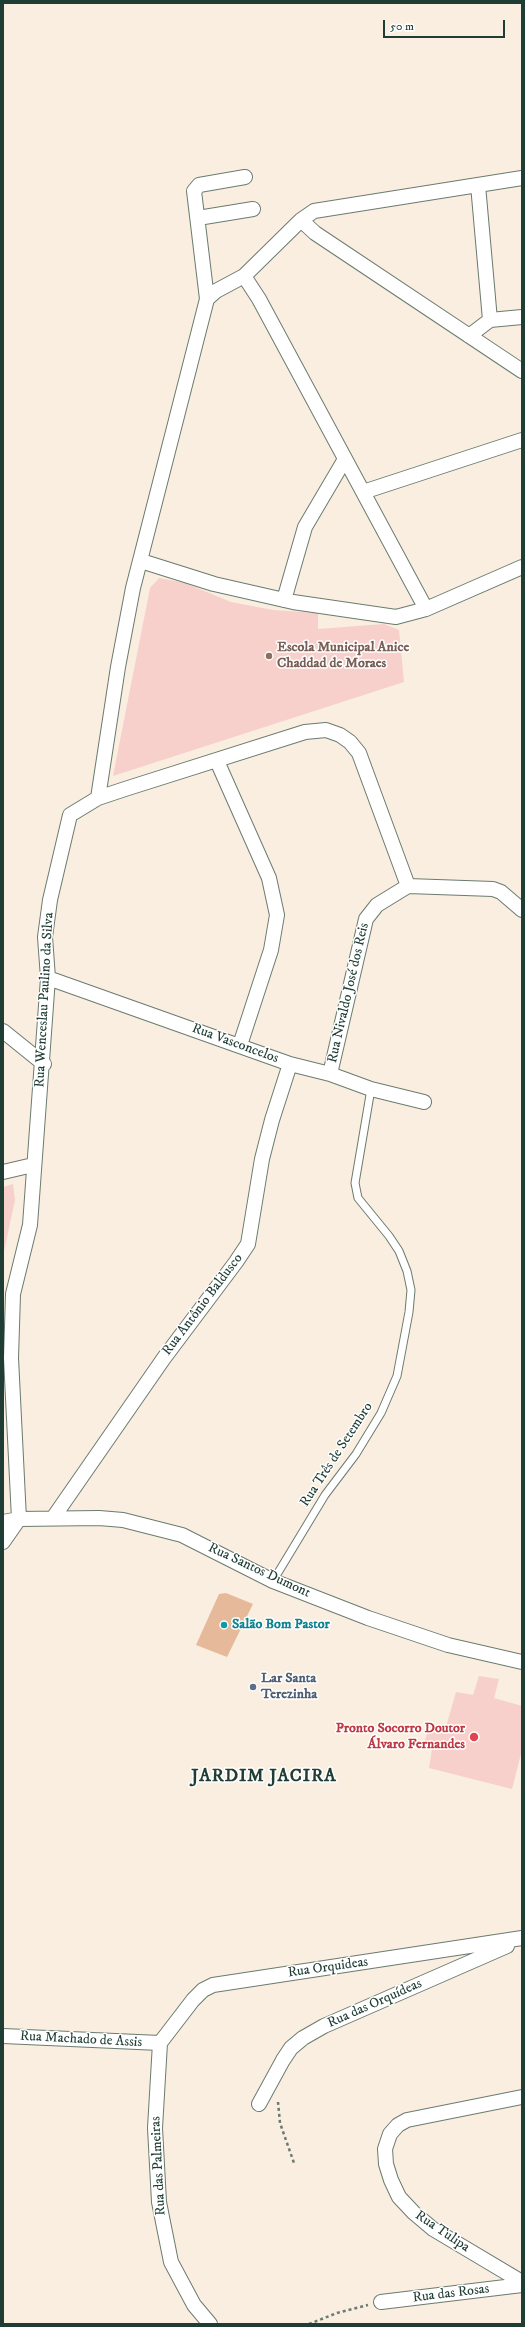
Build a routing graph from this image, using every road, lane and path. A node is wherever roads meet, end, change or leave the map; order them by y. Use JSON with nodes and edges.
{"nodes":[{"id":1,"x":245,"y":178,"type":"dead end"},
{"id":2,"x":522,"y":178,"type":"edge"},
{"id":3,"x":478,"y":185,"type":"junction"},
{"id":4,"x":253,"y":209,"type":"dead end"},
{"id":5,"x":198,"y":218,"type":"junction"},
{"id":6,"x":301,"y":220,"type":"junction"},
{"id":7,"x":244,"y":276,"type":"junction"},
{"id":8,"x":207,"y":299,"type":"junction"},
{"id":9,"x":522,"y":317,"type":"edge"},
{"id":10,"x":490,"y":320,"type":"junction"},
{"id":11,"x":469,"y":336,"type":"junction"},
{"id":12,"x":522,"y":371,"type":"edge"},
{"id":13,"x":522,"y":440,"type":"edge"},
{"id":14,"x":345,"y":459,"type":"junction"},
{"id":15,"x":363,"y":492,"type":"junction"},
{"id":16,"x":141,"y":561,"type":"junction"},
{"id":17,"x":522,"y":567,"type":"edge"},
{"id":18,"x":284,"y":600,"type":"junction"},
{"id":19,"x":426,"y":608,"type":"junction"},
{"id":20,"x":217,"y":761,"type":"junction"},
{"id":21,"x":98,"y":798,"type":"junction"},
{"id":22,"x":408,"y":886,"type":"junction"},
{"id":23,"x":522,"y":910,"type":"edge"},
{"id":24,"x":48,"y":978,"type":"junction"},
{"id":25,"x":3,"y":1031,"type":"edge"},
{"id":26,"x":240,"y":1045,"type":"junction"},
{"id":27,"x":44,"y":1064,"type":"junction"},
{"id":28,"x":290,"y":1064,"type":"junction"},
{"id":29,"x":330,"y":1074,"type":"junction"},
{"id":30,"x":371,"y":1089,"type":"junction"},
{"id":31,"x":424,"y":1102,"type":"dead end"},
{"id":32,"x":33,"y":1165,"type":"junction"},
{"id":33,"x":3,"y":1172,"type":"edge"},
{"id":34,"x":53,"y":1518,"type":"junction"},
{"id":35,"x":19,"y":1519,"type":"junction"},
{"id":36,"x":3,"y":1522,"type":"edge"},
{"id":37,"x":3,"y":1542,"type":"edge"},
{"id":38,"x":273,"y":1581,"type":"junction"},
{"id":39,"x":522,"y":1662,"type":"edge"},
{"id":40,"x":522,"y":1939,"type":"edge"},
{"id":41,"x":3,"y":2036,"type":"edge"},
{"id":42,"x":160,"y":2043,"type":"junction"},
{"id":43,"x":522,"y":2097,"type":"edge"},
{"id":44,"x":277,"y":2099,"type":"dead end"},
{"id":45,"x":260,"y":2104,"type":"dead end"},
{"id":46,"x":294,"y":2163,"type":"dead end"},
{"id":47,"x":522,"y":2282,"type":"edge"},
{"id":48,"x":522,"y":2285,"type":"edge"},
{"id":49,"x":381,"y":2302,"type":"joint"},
{"id":50,"x":210,"y":2324,"type":"edge"},
{"id":51,"x":309,"y":2324,"type":"edge"}],
"edges":[{"from":1,"to":5,"type":"street"},
{"from":2,"to":3,"type":"street"},
{"from":3,"to":6,"type":"street"},
{"from":3,"to":10,"type":"street"},
{"from":4,"to":5,"type":"street"},
{"from":5,"to":8,"type":"street"},
{"from":6,"to":7,"type":"street"},
{"from":6,"to":11,"type":"street"},
{"from":7,"to":8,"type":"street"},
{"from":7,"to":14,"type":"street"},
{"from":8,"to":16,"type":"street"},
{"from":9,"to":10,"type":"street"},
{"from":10,"to":11,"type":"street"},
{"from":11,"to":12,"type":"street"},
{"from":13,"to":15,"type":"street"},
{"from":14,"to":15,"type":"street"},
{"from":14,"to":18,"type":"street"},
{"from":15,"to":19,"type":"street"},
{"from":16,"to":18,"type":"street"},
{"from":16,"to":21,"type":"street"},
{"from":17,"to":19,"type":"street"},
{"from":18,"to":19,"type":"street"},
{"from":20,"to":21,"type":"street","name":"Rua Wenceslau Paulino da Silva"},
{"from":20,"to":22,"type":"street","name":"Rua Wenceslau Paulino da Silva"},
{"from":20,"to":26,"type":"street"},
{"from":21,"to":24,"type":"street","name":"Rua Wenceslau Paulino da Silva"},
{"from":22,"to":23,"type":"street"},
{"from":22,"to":29,"type":"street","name":"Rua Nivaldo José dos Reis"},
{"from":24,"to":26,"type":"street","name":"Rua Vasconcelos"},
{"from":24,"to":27,"type":"street","name":"Rua Wenceslau Paulino da Silva"},
{"from":25,"to":27,"type":"street"},
{"from":26,"to":28,"type":"street","name":"Rua Vasconcelos"},
{"from":27,"to":32,"type":"street","name":"Rua Wenceslau Paulino da Silva"},
{"from":28,"to":29,"type":"street","name":"Rua Vasconcelos"},
{"from":28,"to":34,"type":"street","name":"Rua Antônio Baldusco"},
{"from":29,"to":30,"type":"street","name":"Rua Vasconcelos"},
{"from":30,"to":31,"type":"street","name":"Rua Vasconcelos"},
{"from":30,"to":38,"type":"lane","name":"Rua Três de Setembro"},
{"from":32,"to":33,"type":"street"},
{"from":32,"to":35,"type":"street","name":"Rua Wenceslau Paulino da Silva"},
{"from":34,"to":35,"type":"street","name":"Rua Santos Dumont"},
{"from":34,"to":38,"type":"street","name":"Rua Santos Dumont"},
{"from":35,"to":36,"type":"street","name":"Rua Santos Dumont"},
{"from":35,"to":37,"type":"street"},
{"from":38,"to":39,"type":"street","name":"Rua Santos Dumont"},
{"from":40,"to":42,"type":"street","name":"Rua Orquideas"},
{"from":40,"to":45,"type":"street","name":"Rua das Orquídeas"},
{"from":41,"to":42,"type":"street","name":"Rua Machado de Assis"},
{"from":42,"to":50,"type":"street","name":"Rua das Palmeiras"},
{"from":43,"to":47,"type":"street","name":"Rua Tulipa"},
{"from":44,"to":46,"type":"path"},
{"from":48,"to":49,"type":"street","name":"Rua das Rosas"},
{"from":49,"to":51,"type":"path"}]}
